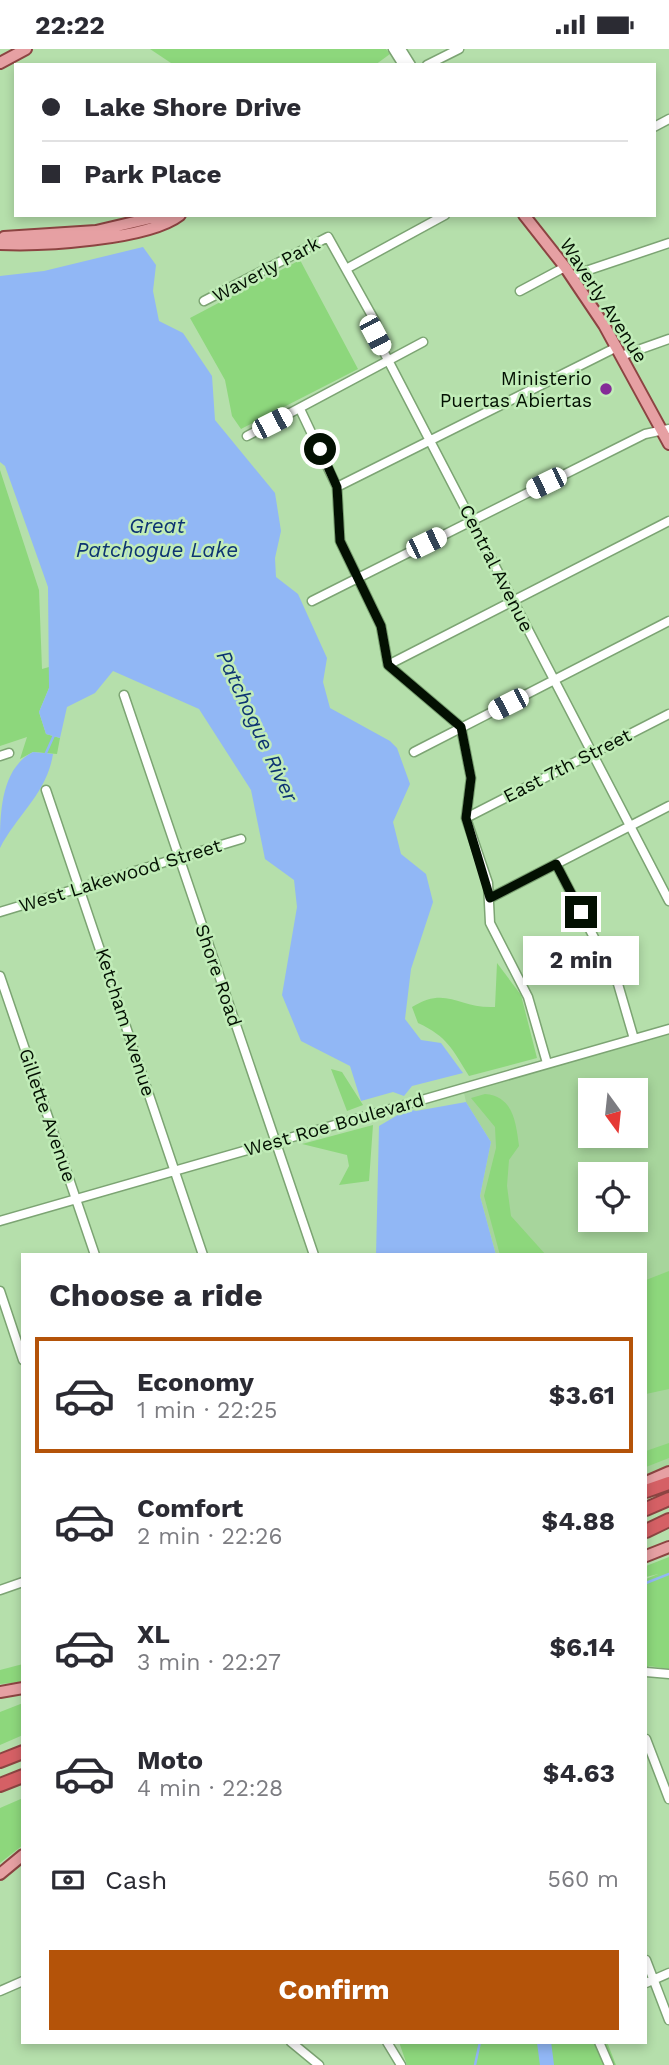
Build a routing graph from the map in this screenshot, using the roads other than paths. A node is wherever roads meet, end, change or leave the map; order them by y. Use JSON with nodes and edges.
{"nodes":[{"id":1,"x":26,"y":49,"type":"edge"},
{"id":2,"x":459,"y":49,"type":"edge"},
{"id":3,"x":0,"y":63,"type":"edge"},
{"id":4,"x":431,"y":63,"type":"edge"},
{"id":5,"x":155,"y":217,"type":"edge"},
{"id":6,"x":176,"y":217,"type":"edge"},
{"id":7,"x":441,"y":217,"type":"edge"},
{"id":8,"x":526,"y":217,"type":"edge"},
{"id":9,"x":0,"y":237,"type":"edge"},
{"id":10,"x":328,"y":237,"type":"joint"},
{"id":11,"x":669,"y":243,"type":"edge"},
{"id":12,"x":0,"y":244,"type":"edge"},
{"id":13,"x":346,"y":269,"type":"junction"},
{"id":14,"x":568,"y":272,"type":"junction"},
{"id":15,"x":520,"y":291,"type":"dead end"},
{"id":16,"x":204,"y":301,"type":"dead end"},
{"id":17,"x":669,"y":339,"type":"edge"},
{"id":18,"x":423,"y":342,"type":"dead end"},
{"id":19,"x":619,"y":351,"type":"junction"},
{"id":20,"x":388,"y":361,"type":"junction"},
{"id":21,"x":300,"y":409,"type":"junction"},
{"id":22,"x":665,"y":430,"type":"edge"},
{"id":23,"x":247,"y":436,"type":"dead end"},
{"id":24,"x":432,"y":440,"type":"junction"},
{"id":25,"x":669,"y":444,"type":"edge"},
{"id":26,"x":337,"y":487,"type":"junction"},
{"id":27,"x":472,"y":520,"type":"junction"},
{"id":28,"x":669,"y":521,"type":"edge"},
{"id":29,"x":356,"y":578,"type":"junction"},
{"id":30,"x":513,"y":599,"type":"junction"},
{"id":31,"x":312,"y":601,"type":"dead end"},
{"id":32,"x":669,"y":621,"type":"edge"},
{"id":33,"x":388,"y":665,"type":"junction"},
{"id":34,"x":555,"y":680,"type":"junction"},
{"id":35,"x":124,"y":695,"type":"dead end"},
{"id":36,"x":669,"y":714,"type":"edge"},
{"id":37,"x":461,"y":727,"type":"junction"},
{"id":38,"x":414,"y":752,"type":"dead end"},
{"id":39,"x":592,"y":752,"type":"junction"},
{"id":40,"x":46,"y":790,"type":"dead end"},
{"id":41,"x":669,"y":806,"type":"edge"},
{"id":42,"x":466,"y":818,"type":"junction"},
{"id":43,"x":631,"y":826,"type":"junction"},
{"id":44,"x":241,"y":839,"type":"dead end"},
{"id":45,"x":179,"y":857,"type":"junction"},
{"id":46,"x":556,"y":864,"type":"junction"},
{"id":47,"x":669,"y":878,"type":"edge"},
{"id":48,"x":659,"y":881,"type":"junction"},
{"id":49,"x":81,"y":885,"type":"junction"},
{"id":50,"x":490,"y":898,"type":"junction"},
{"id":51,"x":669,"y":901,"type":"edge"},
{"id":52,"x":0,"y":912,"type":"edge"},
{"id":53,"x":0,"y":976,"type":"edge"},
{"id":54,"x":669,"y":1029,"type":"edge"},
{"id":55,"x":634,"y":1039,"type":"junction"},
{"id":56,"x":547,"y":1063,"type":"junction"},
{"id":57,"x":276,"y":1141,"type":"junction"},
{"id":58,"x":175,"y":1170,"type":"junction"},
{"id":59,"x":76,"y":1199,"type":"junction"},
{"id":60,"x":0,"y":1221,"type":"edge"},
{"id":61,"x":94,"y":1253,"type":"edge"},
{"id":62,"x":202,"y":1253,"type":"edge"},
{"id":63,"x":313,"y":1253,"type":"edge"},
{"id":64,"x":0,"y":1291,"type":"edge"},
{"id":65,"x":21,"y":1354,"type":"edge"},
{"id":66,"x":669,"y":1472,"type":"edge"},
{"id":67,"x":647,"y":1482,"type":"edge"},
{"id":68,"x":669,"y":1483,"type":"edge"},
{"id":69,"x":647,"y":1491,"type":"edge"},
{"id":70,"x":669,"y":1499,"type":"edge"},
{"id":71,"x":647,"y":1509,"type":"edge"},
{"id":72,"x":669,"y":1520,"type":"edge"},
{"id":73,"x":647,"y":1531,"type":"edge"},
{"id":74,"x":669,"y":1546,"type":"edge"},
{"id":75,"x":647,"y":1556,"type":"edge"},
{"id":76,"x":21,"y":1584,"type":"edge"},
{"id":77,"x":0,"y":1590,"type":"edge"},
{"id":78,"x":647,"y":1672,"type":"edge"},
{"id":79,"x":669,"y":1674,"type":"edge"},
{"id":80,"x":21,"y":1688,"type":"edge"},
{"id":81,"x":0,"y":1692,"type":"edge"},
{"id":82,"x":647,"y":1742,"type":"edge"},
{"id":83,"x":21,"y":1753,"type":"edge"},
{"id":84,"x":0,"y":1761,"type":"edge"},
{"id":85,"x":21,"y":1777,"type":"edge"},
{"id":86,"x":0,"y":1785,"type":"edge"},
{"id":87,"x":669,"y":1799,"type":"edge"},
{"id":88,"x":21,"y":1857,"type":"edge"},
{"id":89,"x":0,"y":1874,"type":"edge"},
{"id":90,"x":669,"y":1973,"type":"edge"},
{"id":91,"x":650,"y":1981,"type":"edge"},
{"id":92,"x":21,"y":1982,"type":"edge"},
{"id":93,"x":0,"y":1991,"type":"edge"},
{"id":94,"x":669,"y":2020,"type":"edge"},
{"id":95,"x":294,"y":2044,"type":"edge"},
{"id":96,"x":388,"y":2044,"type":"edge"},
{"id":97,"x":600,"y":2044,"type":"edge"},
{"id":98,"x":319,"y":2065,"type":"edge"},
{"id":99,"x":401,"y":2065,"type":"edge"},
{"id":100,"x":609,"y":2065,"type":"edge"}],
"edges":[{"from":1,"to":3,"type":"main road"},
{"from":2,"to":4,"type":"street"},
{"from":5,"to":9,"type":"main road"},
{"from":6,"to":12,"type":"main road"},
{"from":7,"to":13,"type":"street"},
{"from":8,"to":14,"type":"main road","name":"Waverly Avenue"},
{"from":10,"to":13,"type":"street","name":"Central Avenue"},
{"from":10,"to":16,"type":"street","name":"Waverly Park"},
{"from":11,"to":14,"type":"street"},
{"from":13,"to":20,"type":"street","name":"Central Avenue"},
{"from":14,"to":15,"type":"street"},
{"from":14,"to":19,"type":"main road","name":"Waverly Avenue"},
{"from":17,"to":19,"type":"street"},
{"from":18,"to":20,"type":"street"},
{"from":19,"to":22,"type":"main road","name":"Waverly Avenue"},
{"from":19,"to":24,"type":"street"},
{"from":20,"to":21,"type":"street"},
{"from":20,"to":24,"type":"street","name":"Central Avenue"},
{"from":21,"to":23,"type":"street"},
{"from":21,"to":26,"type":"street"},
{"from":22,"to":25,"type":"main road","name":"Waverly Avenue"},
{"from":22,"to":27,"type":"street"},
{"from":24,"to":26,"type":"street"},
{"from":24,"to":27,"type":"street","name":"Central Avenue"},
{"from":26,"to":29,"type":"street"},
{"from":27,"to":29,"type":"street"},
{"from":27,"to":30,"type":"street","name":"Central Avenue"},
{"from":28,"to":30,"type":"street"},
{"from":29,"to":31,"type":"street"},
{"from":29,"to":33,"type":"street"},
{"from":30,"to":33,"type":"street"},
{"from":30,"to":34,"type":"street","name":"Central Avenue"},
{"from":32,"to":34,"type":"street"},
{"from":33,"to":37,"type":"street"},
{"from":34,"to":37,"type":"street"},
{"from":34,"to":39,"type":"street","name":"Central Avenue"},
{"from":35,"to":45,"type":"street","name":"Shore Road"},
{"from":36,"to":39,"type":"street","name":"East 7th Street"},
{"from":37,"to":38,"type":"street"},
{"from":37,"to":42,"type":"street"},
{"from":39,"to":42,"type":"street","name":"East 7th Street"},
{"from":39,"to":43,"type":"street","name":"Central Avenue"},
{"from":40,"to":49,"type":"street","name":"Ketcham Avenue"},
{"from":41,"to":43,"type":"street"},
{"from":42,"to":50,"type":"street"},
{"from":43,"to":46,"type":"street"},
{"from":43,"to":48,"type":"street","name":"Central Avenue"},
{"from":44,"to":45,"type":"street","name":"West Lakewood Street"},
{"from":45,"to":49,"type":"street","name":"West Lakewood Street"},
{"from":45,"to":57,"type":"street","name":"Shore Road"},
{"from":46,"to":50,"type":"street"},
{"from":46,"to":55,"type":"street"},
{"from":47,"to":48,"type":"street"},
{"from":48,"to":51,"type":"street","name":"Central Avenue"},
{"from":49,"to":52,"type":"street","name":"West Lakewood Street"},
{"from":49,"to":58,"type":"street","name":"Ketcham Avenue"},
{"from":50,"to":56,"type":"street"},
{"from":53,"to":59,"type":"street","name":"Gillette Avenue"},
{"from":54,"to":55,"type":"street","name":"West Roe Boulevard"},
{"from":55,"to":56,"type":"street","name":"West Roe Boulevard"},
{"from":56,"to":57,"type":"street","name":"West Roe Boulevard"},
{"from":57,"to":58,"type":"street","name":"West Roe Boulevard"},
{"from":57,"to":63,"type":"street","name":"Shore Road"},
{"from":58,"to":59,"type":"street","name":"West Roe Boulevard"},
{"from":58,"to":62,"type":"street","name":"Ketcham Avenue"},
{"from":59,"to":60,"type":"street","name":"West Roe Boulevard"},
{"from":59,"to":61,"type":"street","name":"Gillette Avenue"},
{"from":64,"to":65,"type":"street"},
{"from":66,"to":67,"type":"main road"},
{"from":68,"to":69,"type":"highway"},
{"from":70,"to":71,"type":"highway"},
{"from":72,"to":73,"type":"highway"},
{"from":74,"to":75,"type":"main road"},
{"from":76,"to":77,"type":"street"},
{"from":78,"to":79,"type":"street"},
{"from":80,"to":81,"type":"main road"},
{"from":82,"to":87,"type":"street"},
{"from":83,"to":84,"type":"highway"},
{"from":85,"to":86,"type":"highway"},
{"from":88,"to":89,"type":"main road"},
{"from":90,"to":91,"type":"street"},
{"from":91,"to":94,"type":"street"},
{"from":92,"to":93,"type":"street"},
{"from":95,"to":98,"type":"street"},
{"from":96,"to":99,"type":"street"},
{"from":97,"to":100,"type":"street"}]}
